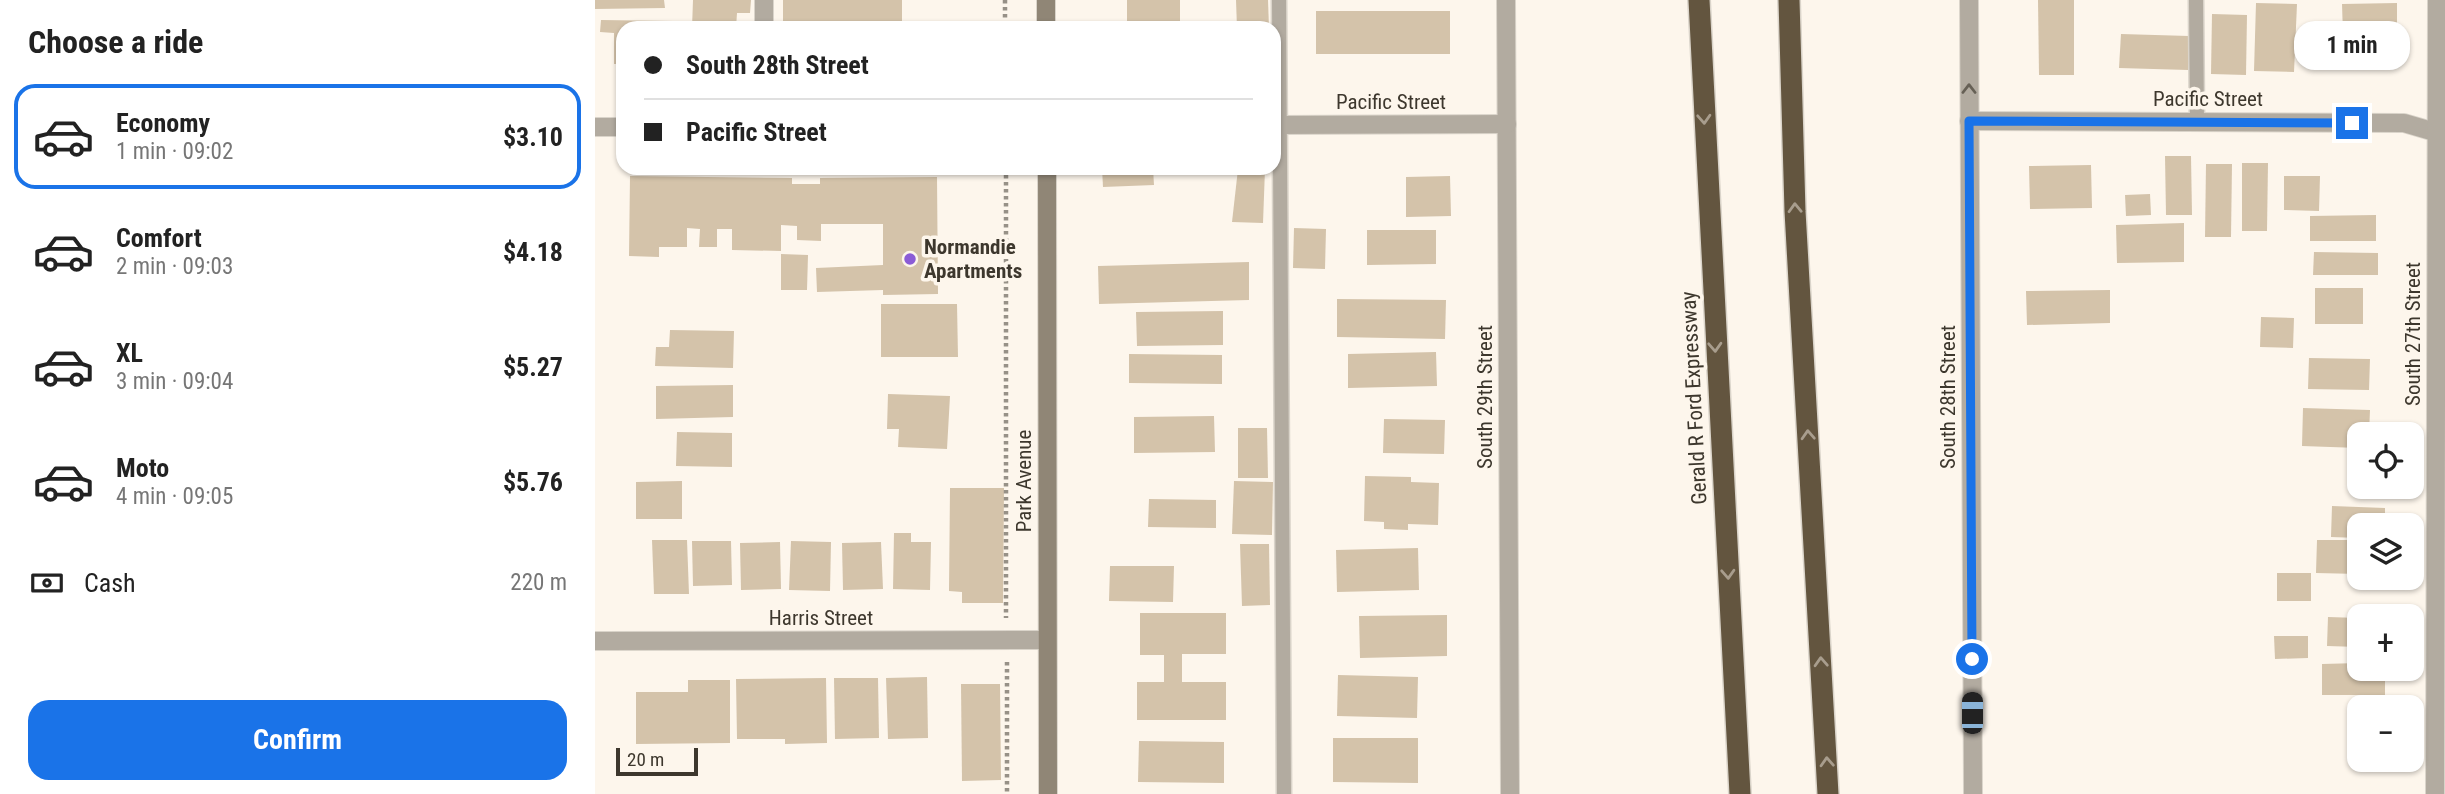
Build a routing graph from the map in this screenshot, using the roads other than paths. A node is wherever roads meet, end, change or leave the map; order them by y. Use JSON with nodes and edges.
{"nodes":[{"id":1,"x":764,"y":0,"type":"edge"},
{"id":2,"x":1046,"y":0,"type":"edge"},
{"id":3,"x":1279,"y":0,"type":"edge"},
{"id":4,"x":1506,"y":0,"type":"edge"},
{"id":5,"x":1699,"y":0,"type":"edge"},
{"id":6,"x":1789,"y":0,"type":"edge"},
{"id":7,"x":1969,"y":0,"type":"edge"},
{"id":8,"x":2196,"y":0,"type":"edge"},
{"id":9,"x":2437,"y":0,"type":"edge"},
{"id":10,"x":764,"y":21,"type":"edge"},
{"id":11,"x":1046,"y":21,"type":"edge"},
{"id":12,"x":1279,"y":21,"type":"edge"},
{"id":13,"x":1969,"y":121,"type":"junction"},
{"id":14,"x":2197,"y":122,"type":"junction"},
{"id":15,"x":1507,"y":124,"type":"junction"},
{"id":16,"x":1281,"y":125,"type":"edge"},
{"id":17,"x":595,"y":127,"type":"edge"},
{"id":18,"x":616,"y":127,"type":"edge"},
{"id":19,"x":2440,"y":134,"type":"edge"},
{"id":20,"x":1047,"y":175,"type":"edge"},
{"id":21,"x":1278,"y":175,"type":"edge"},
{"id":22,"x":2440,"y":430,"type":"edge"},
{"id":23,"x":1048,"y":640,"type":"junction"},
{"id":24,"x":595,"y":641,"type":"edge"},
{"id":25,"x":2440,"y":693,"type":"edge"},
{"id":26,"x":1048,"y":794,"type":"edge"},
{"id":27,"x":1284,"y":794,"type":"edge"},
{"id":28,"x":1510,"y":794,"type":"edge"},
{"id":29,"x":1740,"y":794,"type":"edge"},
{"id":30,"x":1828,"y":794,"type":"edge"},
{"id":31,"x":1973,"y":794,"type":"edge"},
{"id":32,"x":2435,"y":794,"type":"edge"}],
"edges":[{"from":1,"to":10,"type":"street"},
{"from":2,"to":11,"type":"street"},
{"from":3,"to":12,"type":"lane"},
{"from":4,"to":15,"type":"street","name":"South 29th Street"},
{"from":5,"to":29,"type":"highway","name":"Gerald R Ford Expressway","one_way":true},
{"from":30,"to":6,"type":"highway","one_way":true},
{"from":13,"to":7,"type":"street","name":"South 28th Street","one_way":true},
{"from":8,"to":14,"type":"lane"},
{"from":9,"to":19,"type":"street","name":"South 27th Street"},
{"from":13,"to":14,"type":"street","name":"Pacific Street"},
{"from":13,"to":31,"type":"street","name":"South 28th Street"},
{"from":14,"to":19,"type":"street","name":"Pacific Street"},
{"from":15,"to":16,"type":"street","name":"Pacific Street"},
{"from":15,"to":28,"type":"street","name":"South 29th Street"},
{"from":17,"to":18,"type":"street"},
{"from":19,"to":22,"type":"street","name":"South 27th Street"},
{"from":20,"to":23,"type":"street","name":"Park Avenue"},
{"from":21,"to":27,"type":"lane"},
{"from":22,"to":25,"type":"street","name":"South 27th Street"},
{"from":23,"to":24,"type":"street","name":"Harris Street"},
{"from":23,"to":26,"type":"street","name":"Park Avenue"},
{"from":25,"to":32,"type":"street","name":"South 27th Street"}]}
